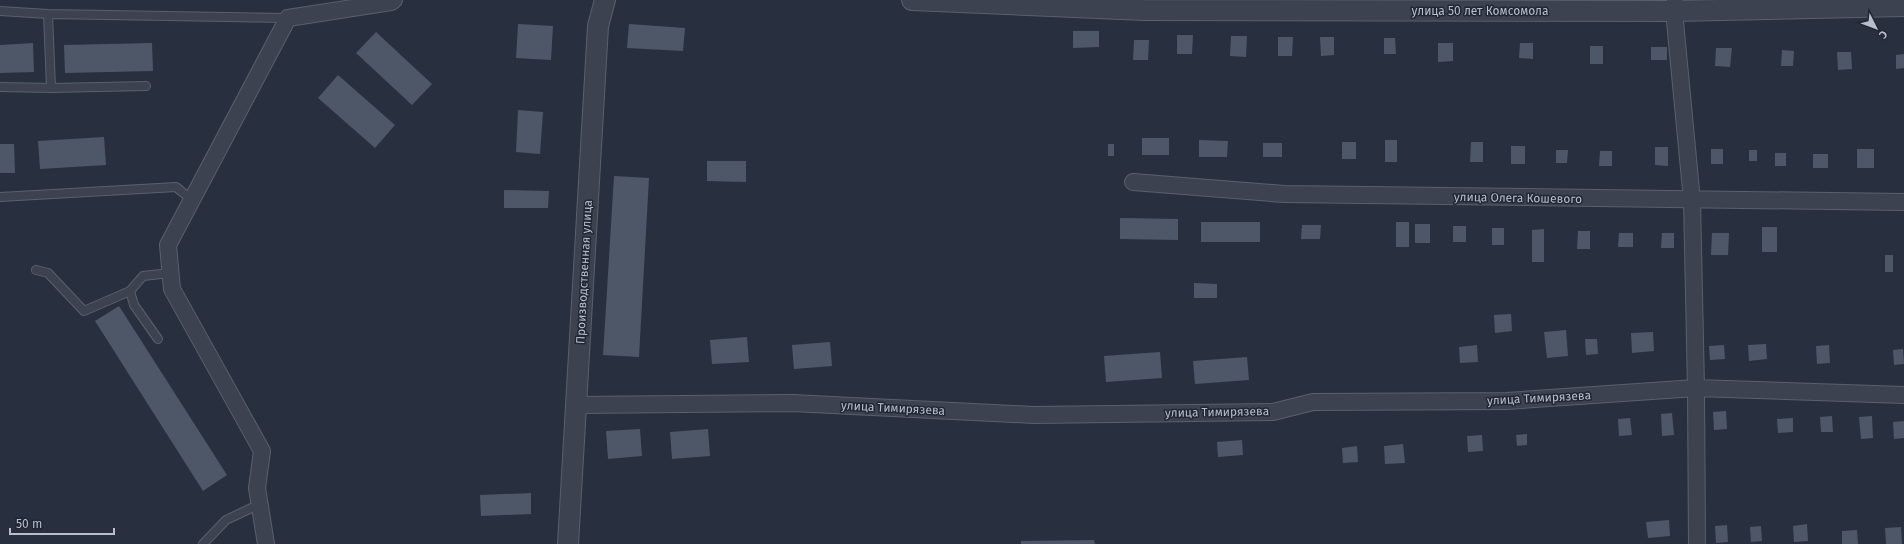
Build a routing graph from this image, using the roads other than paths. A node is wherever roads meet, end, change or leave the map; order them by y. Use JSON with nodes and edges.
{"nodes":[{"id":1,"x":394,"y":0,"type":"edge"},
{"id":2,"x":605,"y":0,"type":"edge"},
{"id":3,"x":912,"y":0,"type":"edge"},
{"id":4,"x":980,"y":1,"type":"edge"},
{"id":5,"x":1145,"y":5,"type":"edge"},
{"id":6,"x":1674,"y":6,"type":"edge"},
{"id":7,"x":1904,"y":6,"type":"edge"},
{"id":8,"x":0,"y":11,"type":"edge"},
{"id":9,"x":48,"y":14,"type":"junction"},
{"id":10,"x":288,"y":18,"type":"junction"},
{"id":11,"x":146,"y":86,"type":"dead end"},
{"id":12,"x":0,"y":87,"type":"edge"},
{"id":13,"x":51,"y":88,"type":"junction"},
{"id":14,"x":1133,"y":182,"type":"dead end"},
{"id":15,"x":0,"y":197,"type":"edge"},
{"id":16,"x":192,"y":200,"type":"junction"},
{"id":17,"x":1692,"y":201,"type":"junction"},
{"id":18,"x":1904,"y":202,"type":"edge"},
{"id":19,"x":36,"y":270,"type":"dead end"},
{"id":20,"x":170,"y":273,"type":"junction"},
{"id":21,"x":130,"y":291,"type":"junction"},
{"id":22,"x":158,"y":339,"type":"dead end"},
{"id":23,"x":1696,"y":388,"type":"junction"},
{"id":24,"x":1904,"y":395,"type":"edge"},
{"id":25,"x":576,"y":405,"type":"junction"},
{"id":26,"x":260,"y":504,"type":"junction"},
{"id":27,"x":203,"y":544,"type":"edge"},
{"id":28,"x":266,"y":544,"type":"edge"},
{"id":29,"x":568,"y":544,"type":"edge"},
{"id":30,"x":1697,"y":544,"type":"edge"}],
"edges":[{"from":1,"to":10,"type":"street"},
{"from":2,"to":25,"type":"street","name":"Производственная улица"},
{"from":3,"to":4,"type":"street","name":"улица 50 лет Комсомола"},
{"from":4,"to":5,"type":"street","name":"улица 50 лет Комсомола"},
{"from":5,"to":6,"type":"street","name":"улица 50 лет Комсомола"},
{"from":6,"to":7,"type":"street","name":"улица 50 лет Комсомола"},
{"from":6,"to":17,"type":"street"},
{"from":8,"to":9,"type":"lane"},
{"from":9,"to":10,"type":"lane"},
{"from":9,"to":13,"type":"lane"},
{"from":10,"to":16,"type":"street"},
{"from":11,"to":13,"type":"lane"},
{"from":12,"to":13,"type":"lane"},
{"from":14,"to":17,"type":"street","name":"улица Олега Кошевого"},
{"from":15,"to":16,"type":"lane"},
{"from":16,"to":20,"type":"street"},
{"from":17,"to":18,"type":"street","name":"улица Олега Кошевого"},
{"from":17,"to":23,"type":"street"},
{"from":19,"to":21,"type":"lane"},
{"from":20,"to":21,"type":"lane"},
{"from":20,"to":26,"type":"street"},
{"from":21,"to":22,"type":"lane"},
{"from":23,"to":24,"type":"street","name":"улица Тимирязева"},
{"from":23,"to":25,"type":"street","name":"улица Тимирязева"},
{"from":23,"to":30,"type":"street"},
{"from":25,"to":29,"type":"street","name":"Производственная улица"},
{"from":26,"to":27,"type":"lane"},
{"from":26,"to":28,"type":"street"}]}
